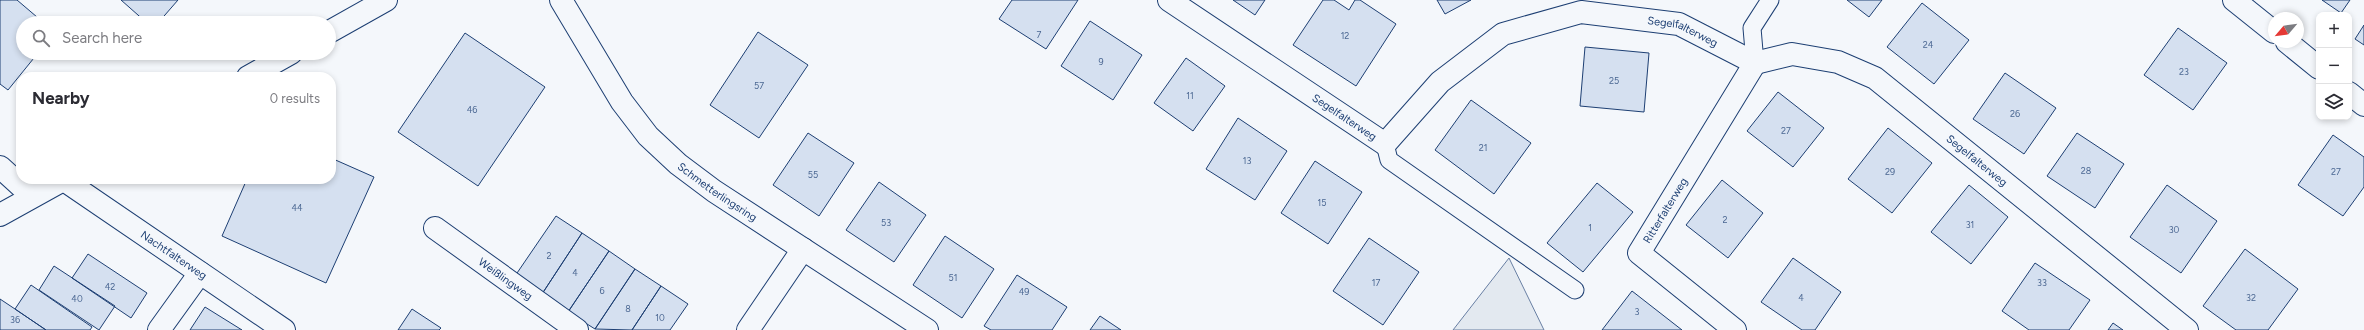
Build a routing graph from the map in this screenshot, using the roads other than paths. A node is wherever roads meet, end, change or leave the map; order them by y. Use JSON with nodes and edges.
{"nodes":[{"id":1,"x":386,"y":0,"type":"edge"},
{"id":2,"x":561,"y":0,"type":"edge"},
{"id":3,"x":1169,"y":0,"type":"edge"},
{"id":4,"x":1770,"y":0,"type":"edge"},
{"id":5,"x":2234,"y":0,"type":"edge"},
{"id":6,"x":2268,"y":27,"type":"edge"},
{"id":7,"x":336,"y":28,"type":"edge"},
{"id":8,"x":2294,"y":48,"type":"edge"},
{"id":9,"x":278,"y":60,"type":"edge"},
{"id":10,"x":1755,"y":63,"type":"junction"},
{"id":11,"x":2316,"y":66,"type":"edge"},
{"id":12,"x":257,"y":72,"type":"edge"},
{"id":13,"x":2352,"y":95,"type":"edge"},
{"id":14,"x":2364,"y":105,"type":"edge"},
{"id":15,"x":1385,"y":144,"type":"junction"},
{"id":16,"x":0,"y":167,"type":"edge"},
{"id":17,"x":16,"y":182,"type":"edge"},
{"id":18,"x":19,"y":184,"type":"edge"},
{"id":19,"x":55,"y":184,"type":"edge"},
{"id":20,"x":72,"y":184,"type":"edge"},
{"id":21,"x":32,"y":196,"type":"junction"},
{"id":22,"x":0,"y":215,"type":"edge"},
{"id":23,"x":435,"y":228,"type":"dead end"},
{"id":24,"x":804,"y":249,"type":"junction"},
{"id":25,"x":200,"y":273,"type":"junction"},
{"id":26,"x":1575,"y":290,"type":"dead end"},
{"id":27,"x":159,"y":330,"type":"edge"},
{"id":28,"x":284,"y":330,"type":"edge"},
{"id":29,"x":577,"y":330,"type":"edge"},
{"id":30,"x":748,"y":330,"type":"edge"},
{"id":31,"x":927,"y":330,"type":"edge"},
{"id":32,"x":1735,"y":330,"type":"edge"},
{"id":33,"x":2187,"y":330,"type":"edge"}],
"edges":[{"from":1,"to":7,"type":"street"},
{"from":2,"to":24,"type":"street","name":"Schmetterlingsring"},
{"from":3,"to":15,"type":"street","name":"Segelfalterweg"},
{"from":4,"to":10,"type":"lane"},
{"from":5,"to":6,"type":"street"},
{"from":8,"to":11,"type":"street"},
{"from":9,"to":12,"type":"street"},
{"from":10,"to":15,"type":"street","name":"Segelfalterweg"},
{"from":10,"to":32,"type":"street","name":"Ritterfalterweg"},
{"from":10,"to":33,"type":"street","name":"Segelfalterweg"},
{"from":13,"to":14,"type":"street"},
{"from":15,"to":26,"type":"lane"},
{"from":16,"to":17,"type":"street"},
{"from":18,"to":21,"type":"street"},
{"from":19,"to":21,"type":"street"},
{"from":20,"to":25,"type":"street","name":"Nachtfalterweg"},
{"from":21,"to":22,"type":"street"},
{"from":23,"to":29,"type":"street","name":"Weißlingweg"},
{"from":24,"to":30,"type":"street"},
{"from":24,"to":31,"type":"street","name":"Schmetterlingsring"},
{"from":25,"to":27,"type":"street"},
{"from":25,"to":28,"type":"street","name":"Nachtfalterweg"}]}
